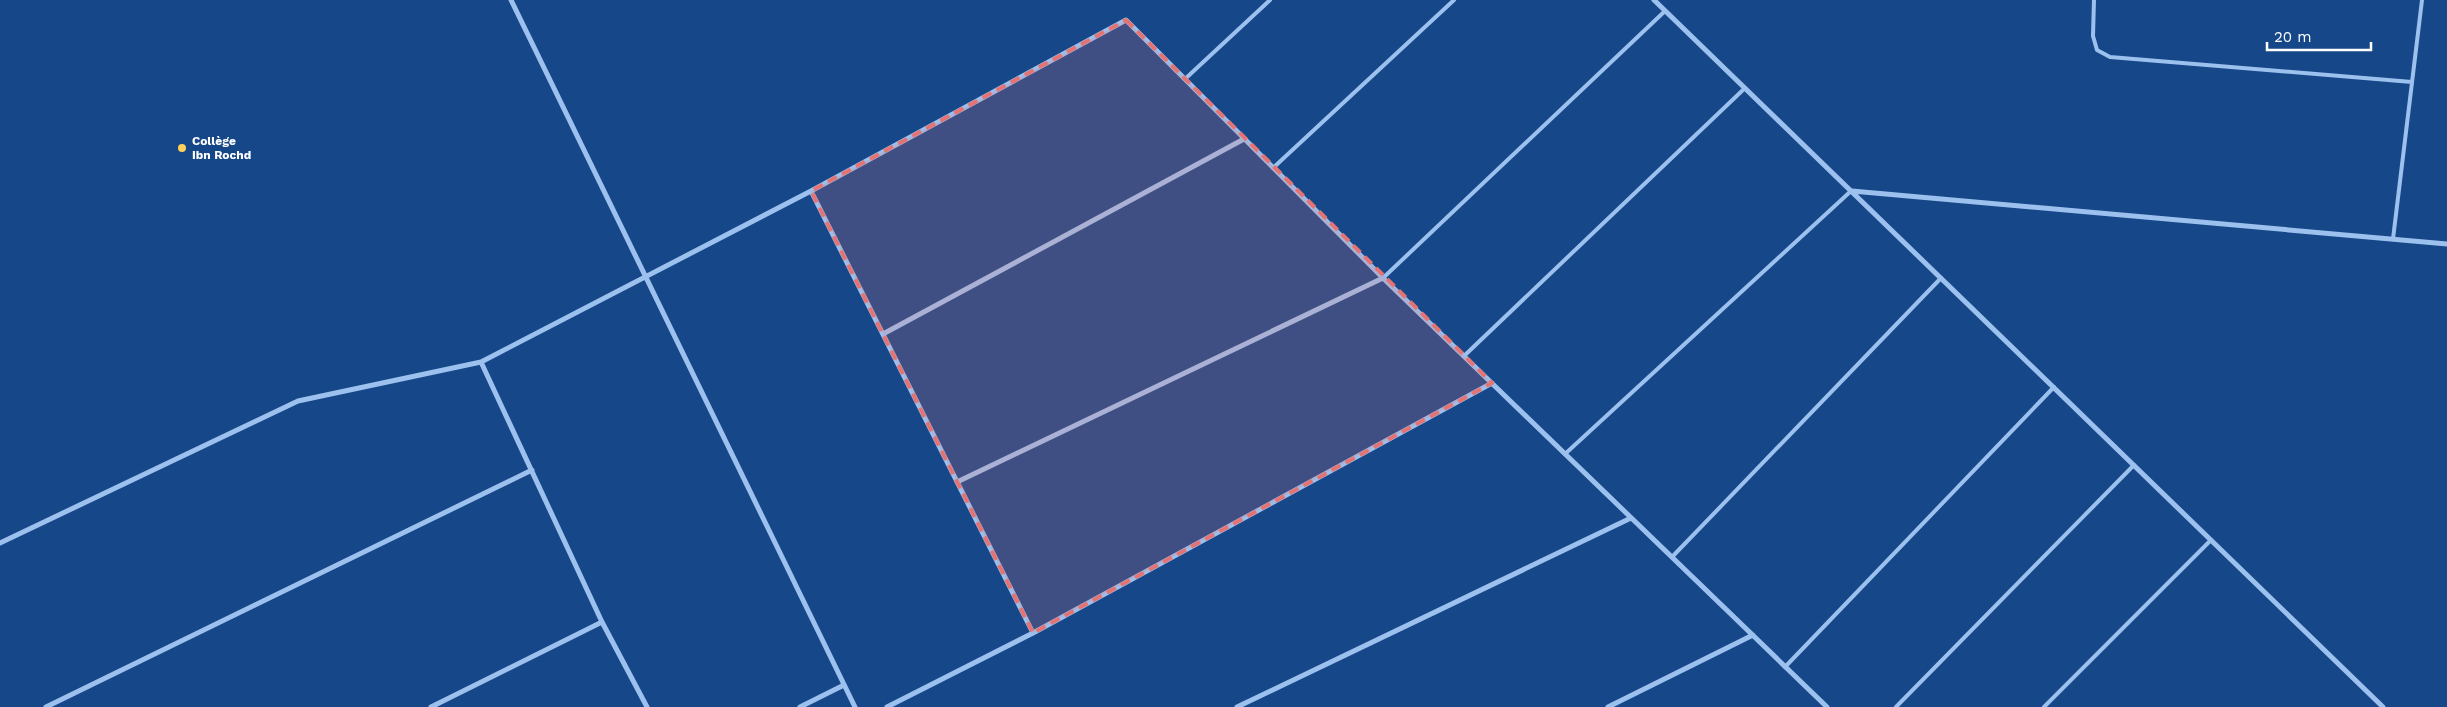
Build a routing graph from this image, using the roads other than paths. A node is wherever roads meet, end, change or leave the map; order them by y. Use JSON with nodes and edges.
{"nodes":[{"id":1,"x":511,"y":0,"type":"edge"},
{"id":2,"x":1270,"y":0,"type":"edge"},
{"id":3,"x":1454,"y":0,"type":"edge"},
{"id":4,"x":1654,"y":0,"type":"edge"},
{"id":5,"x":2094,"y":0,"type":"edge"},
{"id":6,"x":2422,"y":0,"type":"edge"},
{"id":7,"x":1665,"y":11,"type":"junction"},
{"id":8,"x":1185,"y":79,"type":"junction"},
{"id":9,"x":2412,"y":82,"type":"junction"},
{"id":10,"x":1745,"y":88,"type":"junction"},
{"id":11,"x":1244,"y":139,"type":"junction"},
{"id":12,"x":1273,"y":168,"type":"junction"},
{"id":13,"x":1851,"y":190,"type":"junction"},
{"id":14,"x":811,"y":191,"type":"junction"},
{"id":15,"x":2393,"y":239,"type":"junction"},
{"id":16,"x":2447,"y":244,"type":"edge"},
{"id":17,"x":646,"y":278,"type":"junction"},
{"id":18,"x":1382,"y":278,"type":"junction"},
{"id":19,"x":1941,"y":278,"type":"junction"},
{"id":20,"x":882,"y":334,"type":"junction"},
{"id":21,"x":1464,"y":356,"type":"junction"},
{"id":22,"x":481,"y":362,"type":"junction"},
{"id":23,"x":1492,"y":383,"type":"junction"},
{"id":24,"x":2054,"y":387,"type":"junction"},
{"id":25,"x":1566,"y":454,"type":"junction"},
{"id":26,"x":2134,"y":465,"type":"junction"},
{"id":27,"x":532,"y":470,"type":"junction"},
{"id":28,"x":957,"y":482,"type":"junction"},
{"id":29,"x":1631,"y":518,"type":"junction"},
{"id":30,"x":2211,"y":540,"type":"junction"},
{"id":31,"x":0,"y":543,"type":"edge"},
{"id":32,"x":1672,"y":557,"type":"junction"},
{"id":33,"x":602,"y":622,"type":"junction"},
{"id":34,"x":1033,"y":633,"type":"junction"},
{"id":35,"x":1753,"y":635,"type":"junction"},
{"id":36,"x":1786,"y":666,"type":"junction"},
{"id":37,"x":844,"y":685,"type":"junction"},
{"id":38,"x":46,"y":707,"type":"edge"},
{"id":39,"x":431,"y":707,"type":"edge"},
{"id":40,"x":647,"y":707,"type":"edge"},
{"id":41,"x":800,"y":707,"type":"edge"},
{"id":42,"x":855,"y":707,"type":"edge"},
{"id":43,"x":887,"y":707,"type":"edge"},
{"id":44,"x":1236,"y":707,"type":"edge"},
{"id":45,"x":1608,"y":707,"type":"edge"},
{"id":46,"x":1827,"y":707,"type":"edge"},
{"id":47,"x":1896,"y":707,"type":"edge"},
{"id":48,"x":2044,"y":707,"type":"edge"},
{"id":49,"x":2383,"y":707,"type":"edge"}],
"edges":[{"from":1,"to":17,"type":"street"},
{"from":2,"to":8,"type":"lane"},
{"from":3,"to":12,"type":"lane"},
{"from":4,"to":7,"type":"street"},
{"from":5,"to":9,"type":"lane"},
{"from":6,"to":9,"type":"lane"},
{"from":7,"to":10,"type":"street"},
{"from":7,"to":18,"type":"lane"},
{"from":8,"to":11,"type":"street"},
{"from":8,"to":14,"type":"street"},
{"from":9,"to":15,"type":"lane"},
{"from":10,"to":13,"type":"street"},
{"from":10,"to":21,"type":"lane"},
{"from":11,"to":12,"type":"street"},
{"from":11,"to":20,"type":"street"},
{"from":12,"to":18,"type":"street"},
{"from":13,"to":15,"type":"street"},
{"from":13,"to":19,"type":"street"},
{"from":13,"to":25,"type":"lane"},
{"from":14,"to":17,"type":"street"},
{"from":14,"to":20,"type":"street"},
{"from":15,"to":16,"type":"street"},
{"from":17,"to":22,"type":"street"},
{"from":17,"to":37,"type":"street"},
{"from":18,"to":21,"type":"street"},
{"from":18,"to":28,"type":"street"},
{"from":19,"to":24,"type":"street"},
{"from":19,"to":32,"type":"lane"},
{"from":20,"to":28,"type":"street"},
{"from":21,"to":23,"type":"street"},
{"from":22,"to":27,"type":"street"},
{"from":22,"to":31,"type":"street"},
{"from":23,"to":25,"type":"street"},
{"from":23,"to":34,"type":"street"},
{"from":24,"to":26,"type":"street"},
{"from":24,"to":36,"type":"lane"},
{"from":25,"to":29,"type":"street"},
{"from":26,"to":30,"type":"street"},
{"from":26,"to":47,"type":"lane"},
{"from":27,"to":33,"type":"street"},
{"from":27,"to":38,"type":"street"},
{"from":28,"to":34,"type":"street"},
{"from":29,"to":32,"type":"street"},
{"from":29,"to":44,"type":"street"},
{"from":30,"to":48,"type":"lane"},
{"from":30,"to":49,"type":"street"},
{"from":32,"to":35,"type":"street"},
{"from":33,"to":39,"type":"street"},
{"from":33,"to":40,"type":"street"},
{"from":34,"to":43,"type":"street"},
{"from":35,"to":36,"type":"street"},
{"from":35,"to":45,"type":"street"},
{"from":36,"to":46,"type":"street"},
{"from":37,"to":41,"type":"street"},
{"from":37,"to":42,"type":"street"}]}
